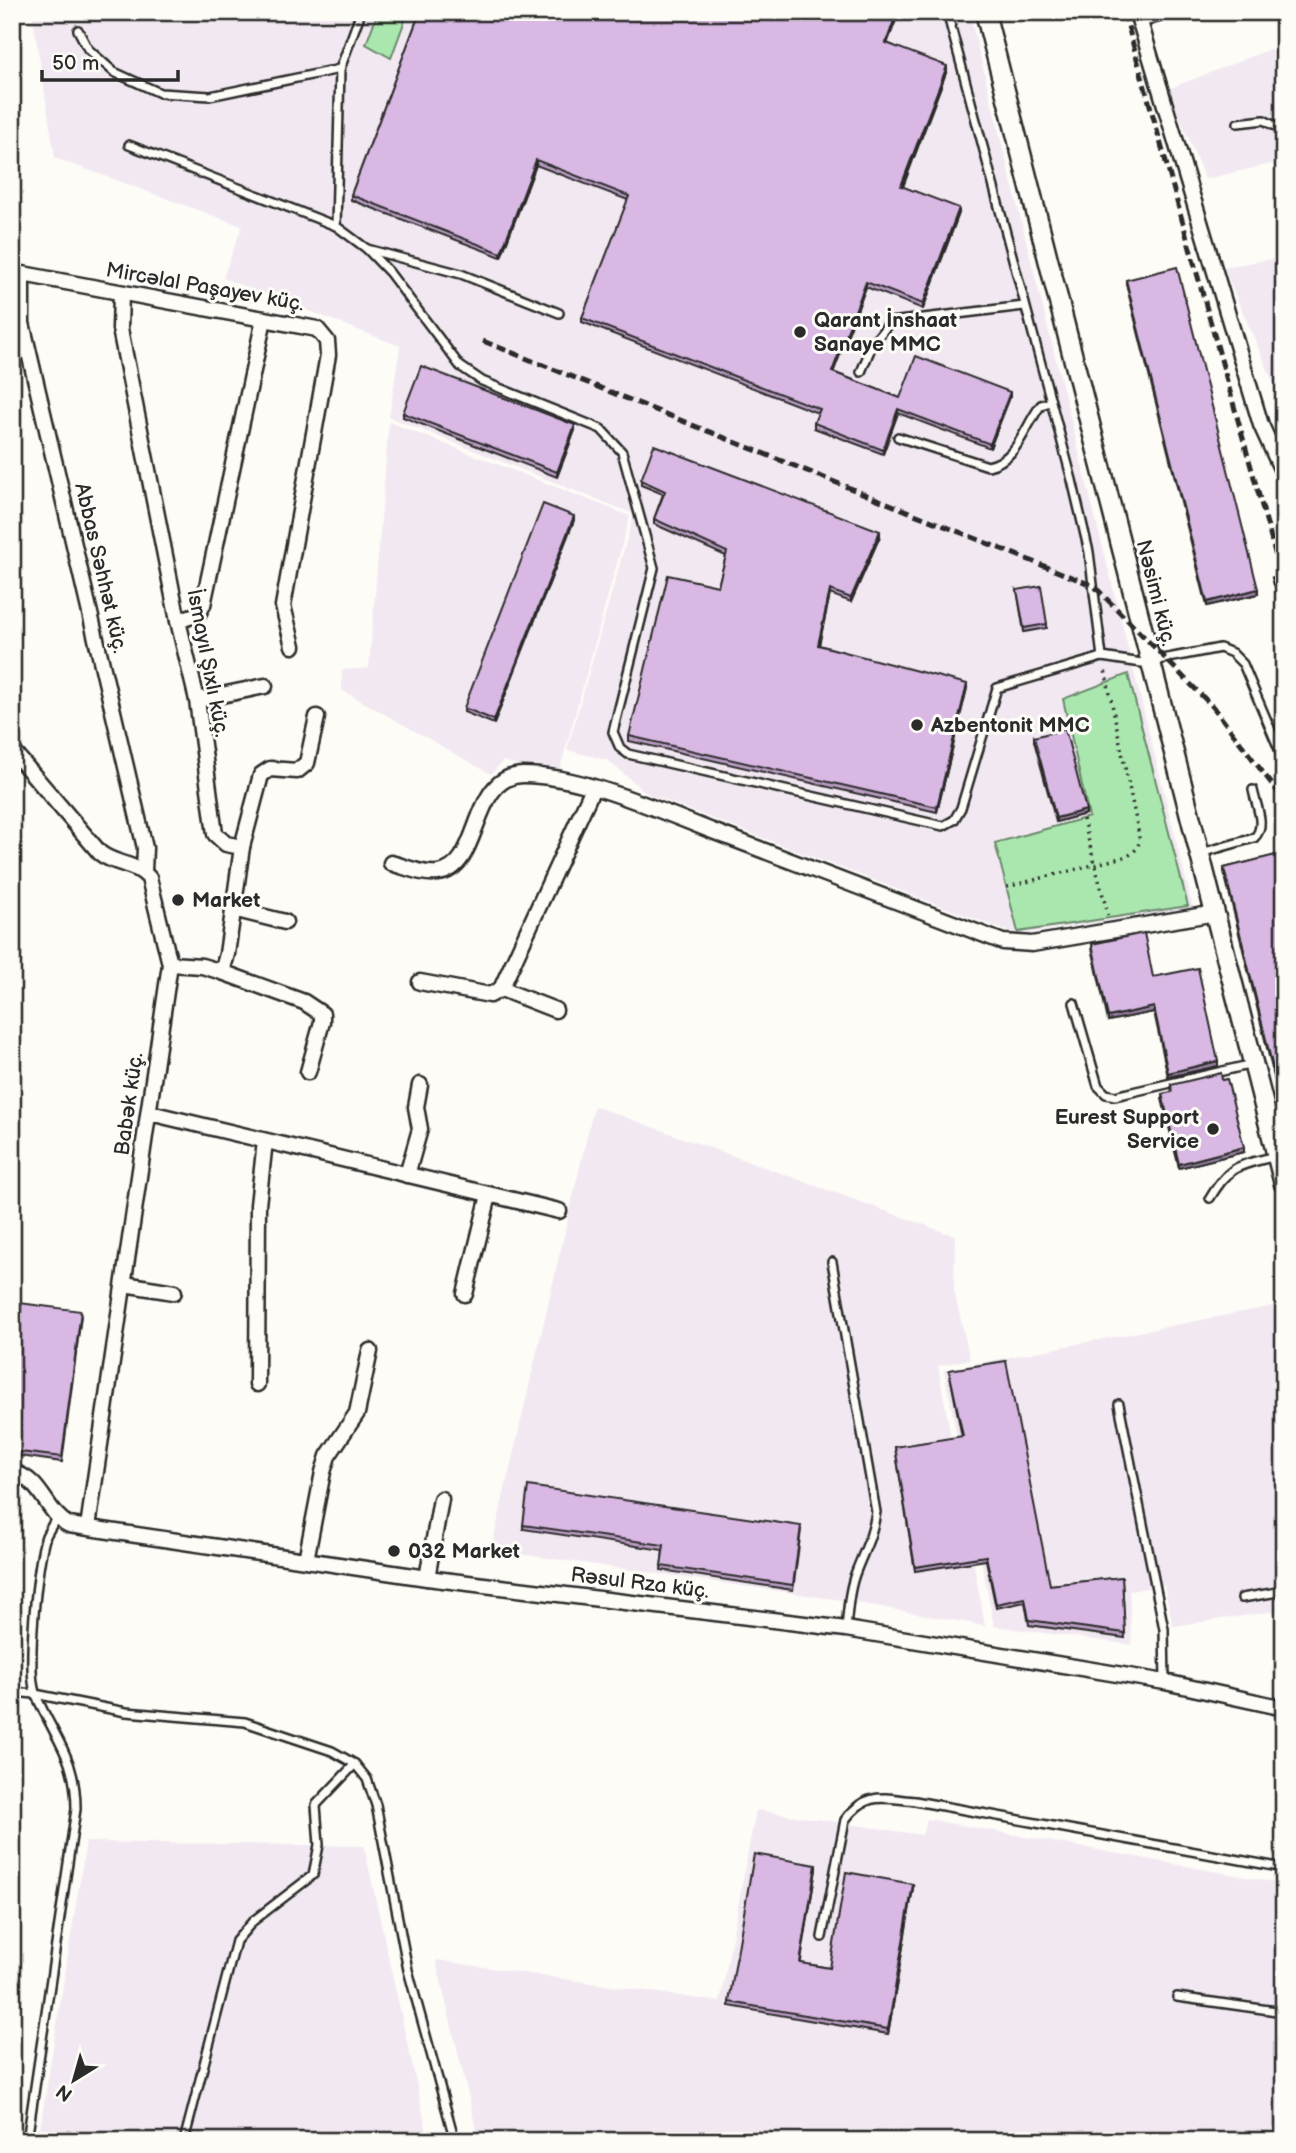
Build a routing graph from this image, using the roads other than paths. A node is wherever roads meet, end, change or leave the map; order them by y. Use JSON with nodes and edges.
{"nodes":[{"id":1,"x":361,"y":12,"type":"edge"},
{"id":2,"x":947,"y":12,"type":"edge"},
{"id":3,"x":985,"y":12,"type":"edge"},
{"id":4,"x":1166,"y":12,"type":"edge"},
{"id":5,"x":1138,"y":16,"type":"edge"},
{"id":6,"x":78,"y":30,"type":"dead end"},
{"id":7,"x":340,"y":69,"type":"junction"},
{"id":8,"x":1238,"y":123,"type":"dead end"},
{"id":9,"x":1284,"y":131,"type":"edge"},
{"id":10,"x":129,"y":145,"type":"dead end"},
{"id":11,"x":336,"y":226,"type":"junction"},
{"id":12,"x":366,"y":248,"type":"junction"},
{"id":13,"x":17,"y":273,"type":"edge"},
{"id":14,"x":121,"y":293,"type":"junction"},
{"id":15,"x":1024,"y":306,"type":"junction"},
{"id":16,"x":559,"y":313,"type":"dead end"},
{"id":17,"x":264,"y":318,"type":"junction"},
{"id":18,"x":861,"y":372,"type":"dead end"},
{"id":19,"x":1050,"y":402,"type":"junction"},
{"id":20,"x":898,"y":437,"type":"dead end"},
{"id":21,"x":1284,"y":475,"type":"edge"},
{"id":22,"x":178,"y":621,"type":"junction"},
{"id":23,"x":293,"y":646,"type":"dead end"},
{"id":24,"x":1102,"y":657,"type":"junction"},
{"id":25,"x":1149,"y":662,"type":"junction"},
{"id":26,"x":265,"y":687,"type":"dead end"},
{"id":27,"x":197,"y":700,"type":"junction"},
{"id":28,"x":317,"y":717,"type":"dead end"},
{"id":29,"x":12,"y":750,"type":"edge"},
{"id":30,"x":1284,"y":761,"type":"edge"},
{"id":31,"x":593,"y":788,"type":"junction"},
{"id":32,"x":1253,"y":790,"type":"dead end"},
{"id":33,"x":242,"y":847,"type":"junction"},
{"id":34,"x":1200,"y":853,"type":"junction"},
{"id":35,"x":391,"y":863,"type":"dead end"},
{"id":36,"x":144,"y":872,"type":"junction"},
{"id":37,"x":233,"y":909,"type":"junction"},
{"id":38,"x":1216,"y":913,"type":"junction"},
{"id":39,"x":285,"y":922,"type":"dead end"},
{"id":40,"x":170,"y":964,"type":"junction"},
{"id":41,"x":222,"y":972,"type":"junction"},
{"id":42,"x":420,"y":982,"type":"dead end"},
{"id":43,"x":501,"y":989,"type":"junction"},
{"id":44,"x":1074,"y":1003,"type":"dead end"},
{"id":45,"x":555,"y":1010,"type":"dead end"},
{"id":46,"x":1254,"y":1064,"type":"junction"},
{"id":47,"x":309,"y":1072,"type":"dead end"},
{"id":48,"x":421,"y":1085,"type":"dead end"},
{"id":49,"x":150,"y":1113,"type":"junction"},
{"id":50,"x":265,"y":1141,"type":"junction"},
{"id":51,"x":1277,"y":1156,"type":"junction"},
{"id":52,"x":407,"y":1175,"type":"junction"},
{"id":53,"x":1284,"y":1184,"type":"edge"},
{"id":54,"x":489,"y":1195,"type":"junction"},
{"id":55,"x":1210,"y":1198,"type":"dead end"},
{"id":56,"x":559,"y":1211,"type":"dead end"},
{"id":57,"x":832,"y":1262,"type":"dead end"},
{"id":58,"x":124,"y":1284,"type":"junction"},
{"id":59,"x":174,"y":1292,"type":"dead end"},
{"id":60,"x":465,"y":1294,"type":"dead end"},
{"id":61,"x":370,"y":1352,"type":"dead end"},
{"id":62,"x":257,"y":1384,"type":"dead end"},
{"id":63,"x":1119,"y":1404,"type":"dead end"},
{"id":64,"x":12,"y":1472,"type":"edge"},
{"id":65,"x":441,"y":1499,"type":"dead end"},
{"id":66,"x":56,"y":1518,"type":"junction"},
{"id":67,"x":88,"y":1528,"type":"junction"},
{"id":68,"x":306,"y":1560,"type":"junction"},
{"id":69,"x":427,"y":1578,"type":"junction"},
{"id":70,"x":1284,"y":1591,"type":"edge"},
{"id":71,"x":1242,"y":1598,"type":"dead end"},
{"id":72,"x":846,"y":1629,"type":"junction"},
{"id":73,"x":1165,"y":1682,"type":"junction"},
{"id":74,"x":12,"y":1692,"type":"edge"},
{"id":75,"x":35,"y":1694,"type":"junction"},
{"id":76,"x":1284,"y":1708,"type":"edge"},
{"id":77,"x":355,"y":1764,"type":"junction"},
{"id":78,"x":1284,"y":1868,"type":"edge"},
{"id":79,"x":821,"y":1937,"type":"dead end"},
{"id":80,"x":1177,"y":1997,"type":"dead end"},
{"id":81,"x":1284,"y":2012,"type":"edge"},
{"id":82,"x":27,"y":2141,"type":"edge"},
{"id":83,"x":184,"y":2141,"type":"edge"},
{"id":84,"x":456,"y":2141,"type":"edge"}],
"edges":[{"from":1,"to":7,"type":"lane"},
{"from":2,"to":15,"type":"lane"},
{"from":3,"to":25,"type":"street","name":"Nəsimi küç."},
{"from":4,"to":5,"type":"street"},
{"from":5,"to":21,"type":"street"},
{"from":6,"to":7,"type":"lane"},
{"from":7,"to":11,"type":"lane"},
{"from":8,"to":9,"type":"lane"},
{"from":10,"to":11,"type":"lane"},
{"from":11,"to":12,"type":"lane"},
{"from":12,"to":16,"type":"lane"},
{"from":12,"to":24,"type":"lane"},
{"from":13,"to":14,"type":"street","name":"Mircəlal Paşayev küç."},
{"from":13,"to":36,"type":"street","name":"Abbas Səhhət küç."},
{"from":14,"to":17,"type":"street","name":"Mircəlal Paşayev küç."},
{"from":14,"to":22,"type":"street","name":"İsmayıl Şıxlı küç."},
{"from":15,"to":18,"type":"lane"},
{"from":15,"to":19,"type":"lane"},
{"from":17,"to":22,"type":"street"},
{"from":17,"to":23,"type":"street","name":"Mircəlal Paşayev küç."},
{"from":19,"to":20,"type":"lane"},
{"from":19,"to":24,"type":"lane"},
{"from":22,"to":27,"type":"street","name":"İsmayıl Şıxlı küç."},
{"from":24,"to":25,"type":"lane"},
{"from":25,"to":30,"type":"lane"},
{"from":25,"to":34,"type":"street","name":"Nəsimi küç."},
{"from":26,"to":27,"type":"street"},
{"from":27,"to":33,"type":"street","name":"İsmayıl Şıxlı küç."},
{"from":28,"to":33,"type":"street"},
{"from":29,"to":36,"type":"street"},
{"from":31,"to":35,"type":"street"},
{"from":31,"to":38,"type":"street"},
{"from":31,"to":43,"type":"street"},
{"from":32,"to":34,"type":"lane"},
{"from":33,"to":37,"type":"street"},
{"from":34,"to":38,"type":"street","name":"Nəsimi küç."},
{"from":36,"to":40,"type":"street","name":"Babək küç."},
{"from":37,"to":39,"type":"street"},
{"from":37,"to":41,"type":"street"},
{"from":38,"to":46,"type":"street","name":"Nəsimi küç."},
{"from":40,"to":41,"type":"street"},
{"from":40,"to":49,"type":"street","name":"Babək küç."},
{"from":41,"to":47,"type":"street"},
{"from":42,"to":43,"type":"street"},
{"from":43,"to":45,"type":"street"},
{"from":44,"to":46,"type":"lane"},
{"from":46,"to":51,"type":"street","name":"Nəsimi küç."},
{"from":48,"to":52,"type":"street"},
{"from":49,"to":50,"type":"street"},
{"from":49,"to":58,"type":"street","name":"Babək küç."},
{"from":50,"to":52,"type":"street"},
{"from":50,"to":62,"type":"street"},
{"from":51,"to":53,"type":"street","name":"Nəsimi küç."},
{"from":51,"to":55,"type":"lane"},
{"from":52,"to":54,"type":"street"},
{"from":54,"to":56,"type":"street"},
{"from":54,"to":60,"type":"street"},
{"from":57,"to":72,"type":"lane"},
{"from":58,"to":59,"type":"street"},
{"from":58,"to":67,"type":"street","name":"Babək küç."},
{"from":61,"to":68,"type":"street"},
{"from":63,"to":73,"type":"lane"},
{"from":64,"to":66,"type":"street"},
{"from":65,"to":69,"type":"street"},
{"from":66,"to":67,"type":"street","name":"Rəsul Rza küç."},
{"from":66,"to":75,"type":"lane"},
{"from":67,"to":68,"type":"street","name":"Rəsul Rza küç."},
{"from":68,"to":69,"type":"street","name":"Rəsul Rza küç."},
{"from":69,"to":72,"type":"street","name":"Rəsul Rza küç."},
{"from":70,"to":71,"type":"lane"},
{"from":72,"to":73,"type":"street","name":"Rəsul Rza küç."},
{"from":73,"to":76,"type":"street","name":"Rəsul Rza küç."},
{"from":74,"to":75,"type":"lane"},
{"from":75,"to":77,"type":"lane"},
{"from":75,"to":82,"type":"lane"},
{"from":77,"to":83,"type":"lane"},
{"from":77,"to":84,"type":"lane"},
{"from":78,"to":79,"type":"lane"},
{"from":80,"to":81,"type":"lane"}]}
